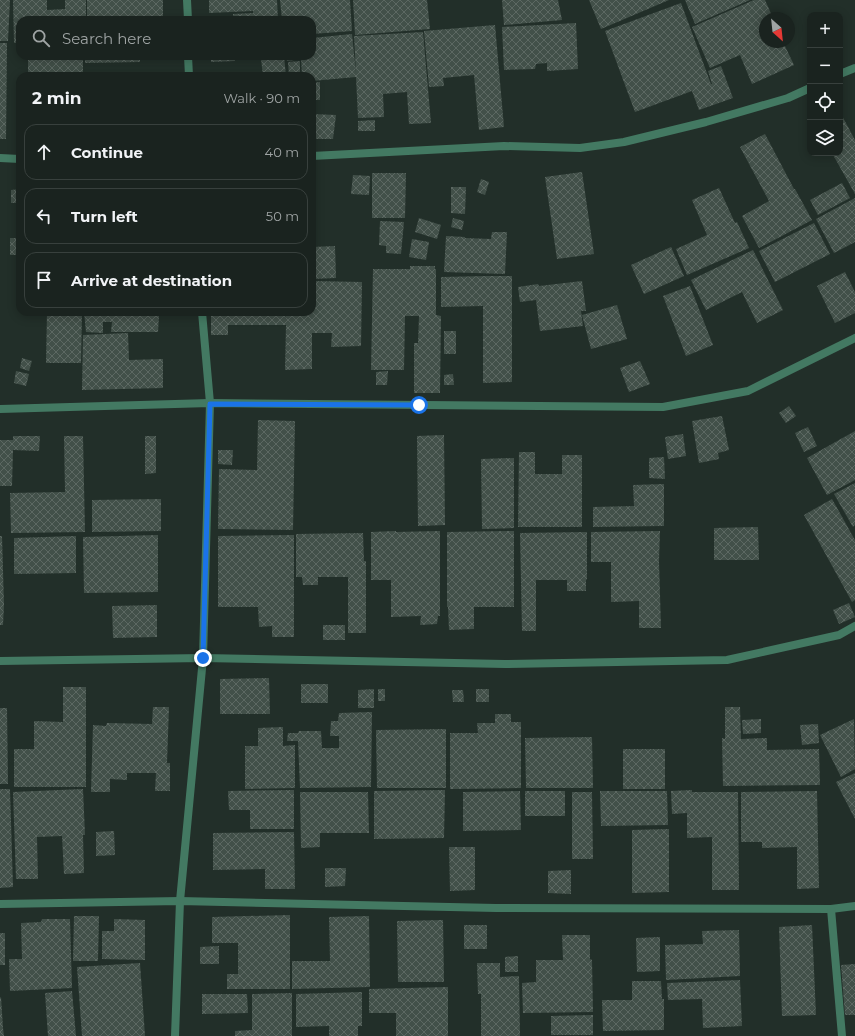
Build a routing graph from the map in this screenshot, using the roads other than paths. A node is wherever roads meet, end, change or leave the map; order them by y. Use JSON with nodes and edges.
{"nodes":[{"id":1,"x":187,"y":0,"type":"edge"},
{"id":2,"x":188,"y":16,"type":"edge"},
{"id":3,"x":188,"y":60,"type":"edge"},
{"id":4,"x":855,"y":68,"type":"edge"},
{"id":5,"x":188,"y":72,"type":"edge"},
{"id":6,"x":843,"y":73,"type":"edge"},
{"id":7,"x":807,"y":89,"type":"edge"},
{"id":8,"x":316,"y":156,"type":"edge"},
{"id":9,"x":0,"y":158,"type":"edge"},
{"id":10,"x":16,"y":159,"type":"edge"},
{"id":11,"x":202,"y":316,"type":"edge"},
{"id":12,"x":855,"y":338,"type":"edge"},
{"id":13,"x":210,"y":404,"type":"junction"},
{"id":14,"x":0,"y":409,"type":"edge"},
{"id":15,"x":855,"y":626,"type":"edge"},
{"id":16,"x":203,"y":658,"type":"junction"},
{"id":17,"x":0,"y":661,"type":"edge"},
{"id":18,"x":180,"y":901,"type":"junction"},
{"id":19,"x":0,"y":904,"type":"edge"},
{"id":20,"x":855,"y":906,"type":"edge"},
{"id":21,"x":832,"y":908,"type":"junction"},
{"id":22,"x":175,"y":1036,"type":"edge"},
{"id":23,"x":842,"y":1036,"type":"edge"}],
"edges":[{"from":1,"to":2,"type":"street"},
{"from":3,"to":5,"type":"street"},
{"from":4,"to":6,"type":"street"},
{"from":7,"to":8,"type":"street"},
{"from":9,"to":10,"type":"street"},
{"from":11,"to":13,"type":"street"},
{"from":12,"to":13,"type":"street"},
{"from":13,"to":14,"type":"street"},
{"from":13,"to":16,"type":"street"},
{"from":15,"to":16,"type":"street"},
{"from":16,"to":17,"type":"street"},
{"from":16,"to":18,"type":"street"},
{"from":18,"to":19,"type":"street"},
{"from":18,"to":21,"type":"street"},
{"from":18,"to":22,"type":"street"},
{"from":20,"to":21,"type":"street"},
{"from":21,"to":23,"type":"street"}]}
